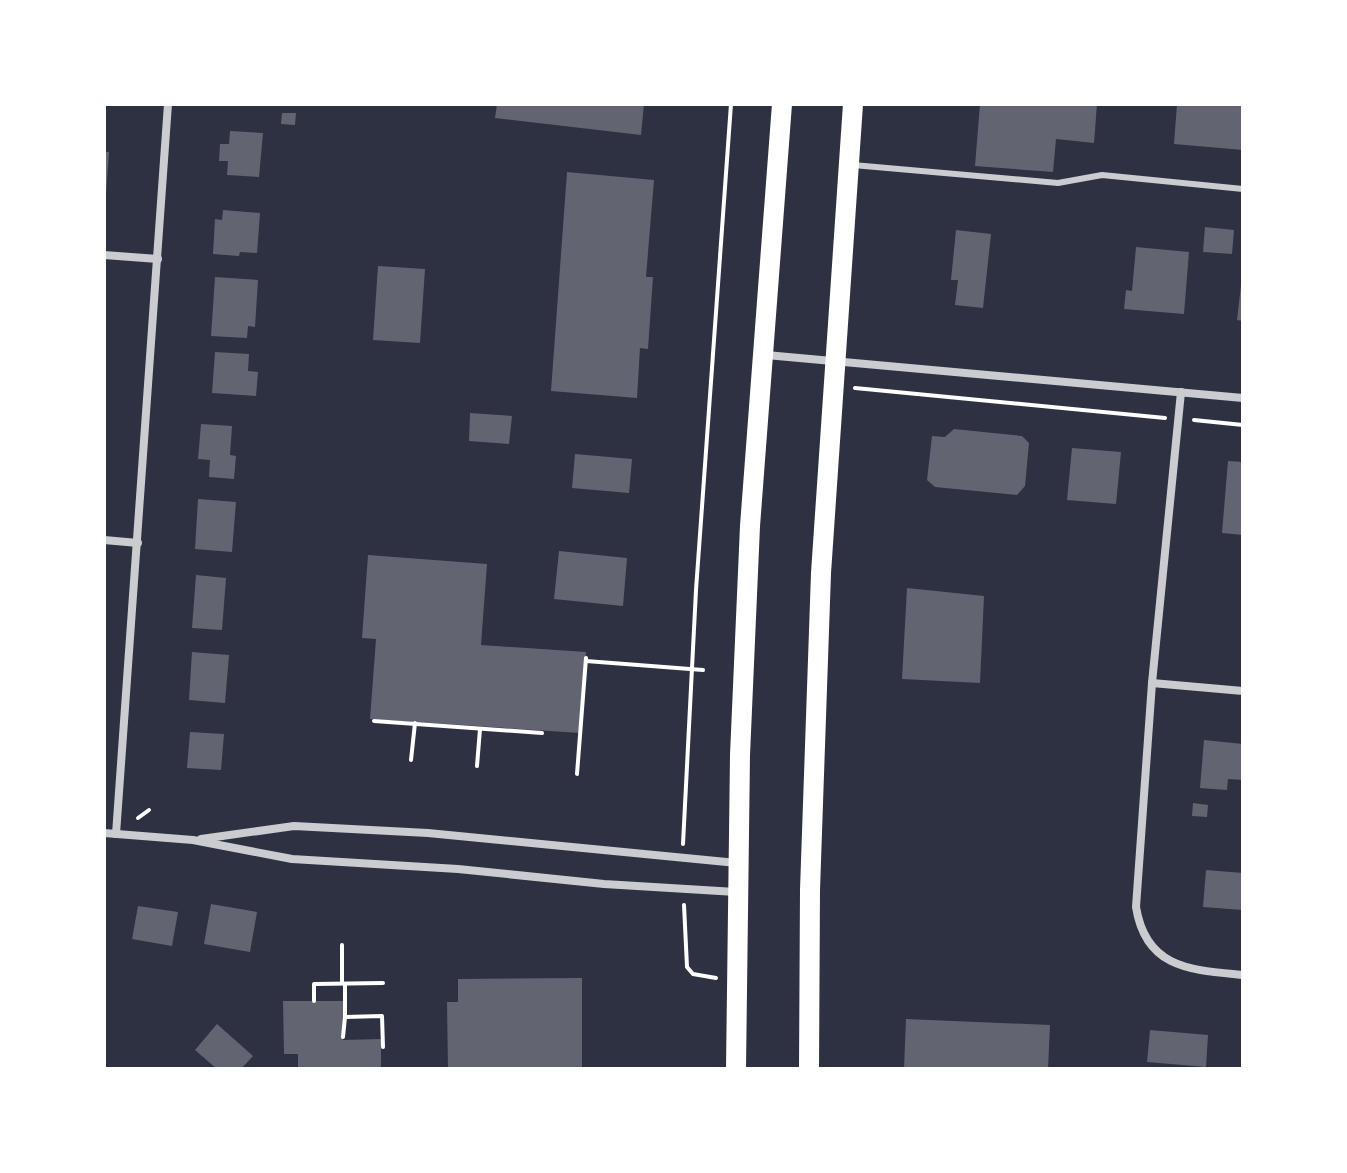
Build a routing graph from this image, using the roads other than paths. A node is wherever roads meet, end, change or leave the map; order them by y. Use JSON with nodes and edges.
{"nodes":[{"id":1,"x":168,"y":104,"type":"edge"},
{"id":2,"x":782,"y":104,"type":"edge"},
{"id":3,"x":853,"y":104,"type":"edge"},
{"id":4,"x":849,"y":164,"type":"junction"},
{"id":5,"x":1243,"y":189,"type":"edge"},
{"id":6,"x":104,"y":255,"type":"edge"},
{"id":7,"x":158,"y":259,"type":"junction"},
{"id":8,"x":763,"y":355,"type":"junction"},
{"id":9,"x":834,"y":361,"type":"junction"},
{"id":10,"x":1181,"y":392,"type":"junction"},
{"id":11,"x":1243,"y":398,"type":"edge"},
{"id":12,"x":104,"y":540,"type":"edge"},
{"id":13,"x":138,"y":543,"type":"junction"},
{"id":14,"x":1152,"y":683,"type":"junction"},
{"id":15,"x":1243,"y":691,"type":"edge"},
{"id":16,"x":104,"y":833,"type":"edge"},
{"id":17,"x":116,"y":834,"type":"junction"},
{"id":18,"x":193,"y":840,"type":"junction"},
{"id":19,"x":738,"y":863,"type":"junction"},
{"id":20,"x":737,"y":892,"type":"junction"},
{"id":21,"x":1243,"y":975,"type":"edge"},
{"id":22,"x":736,"y":1069,"type":"edge"},
{"id":23,"x":809,"y":1069,"type":"edge"}],
"edges":[{"from":1,"to":7,"type":"street"},
{"from":2,"to":8,"type":"main road"},
{"from":3,"to":4,"type":"main road"},
{"from":4,"to":5,"type":"lane"},
{"from":4,"to":9,"type":"main road"},
{"from":6,"to":7,"type":"street"},
{"from":7,"to":13,"type":"street"},
{"from":8,"to":9,"type":"street"},
{"from":8,"to":19,"type":"main road"},
{"from":9,"to":10,"type":"street"},
{"from":9,"to":23,"type":"main road"},
{"from":10,"to":11,"type":"street"},
{"from":10,"to":14,"type":"street"},
{"from":12,"to":13,"type":"street"},
{"from":13,"to":17,"type":"street"},
{"from":14,"to":15,"type":"street"},
{"from":14,"to":21,"type":"street"},
{"from":16,"to":17,"type":"street"},
{"from":17,"to":18,"type":"street"},
{"from":18,"to":19,"type":"street"},
{"from":18,"to":20,"type":"street"},
{"from":19,"to":20,"type":"main road"},
{"from":20,"to":22,"type":"main road"}]}
